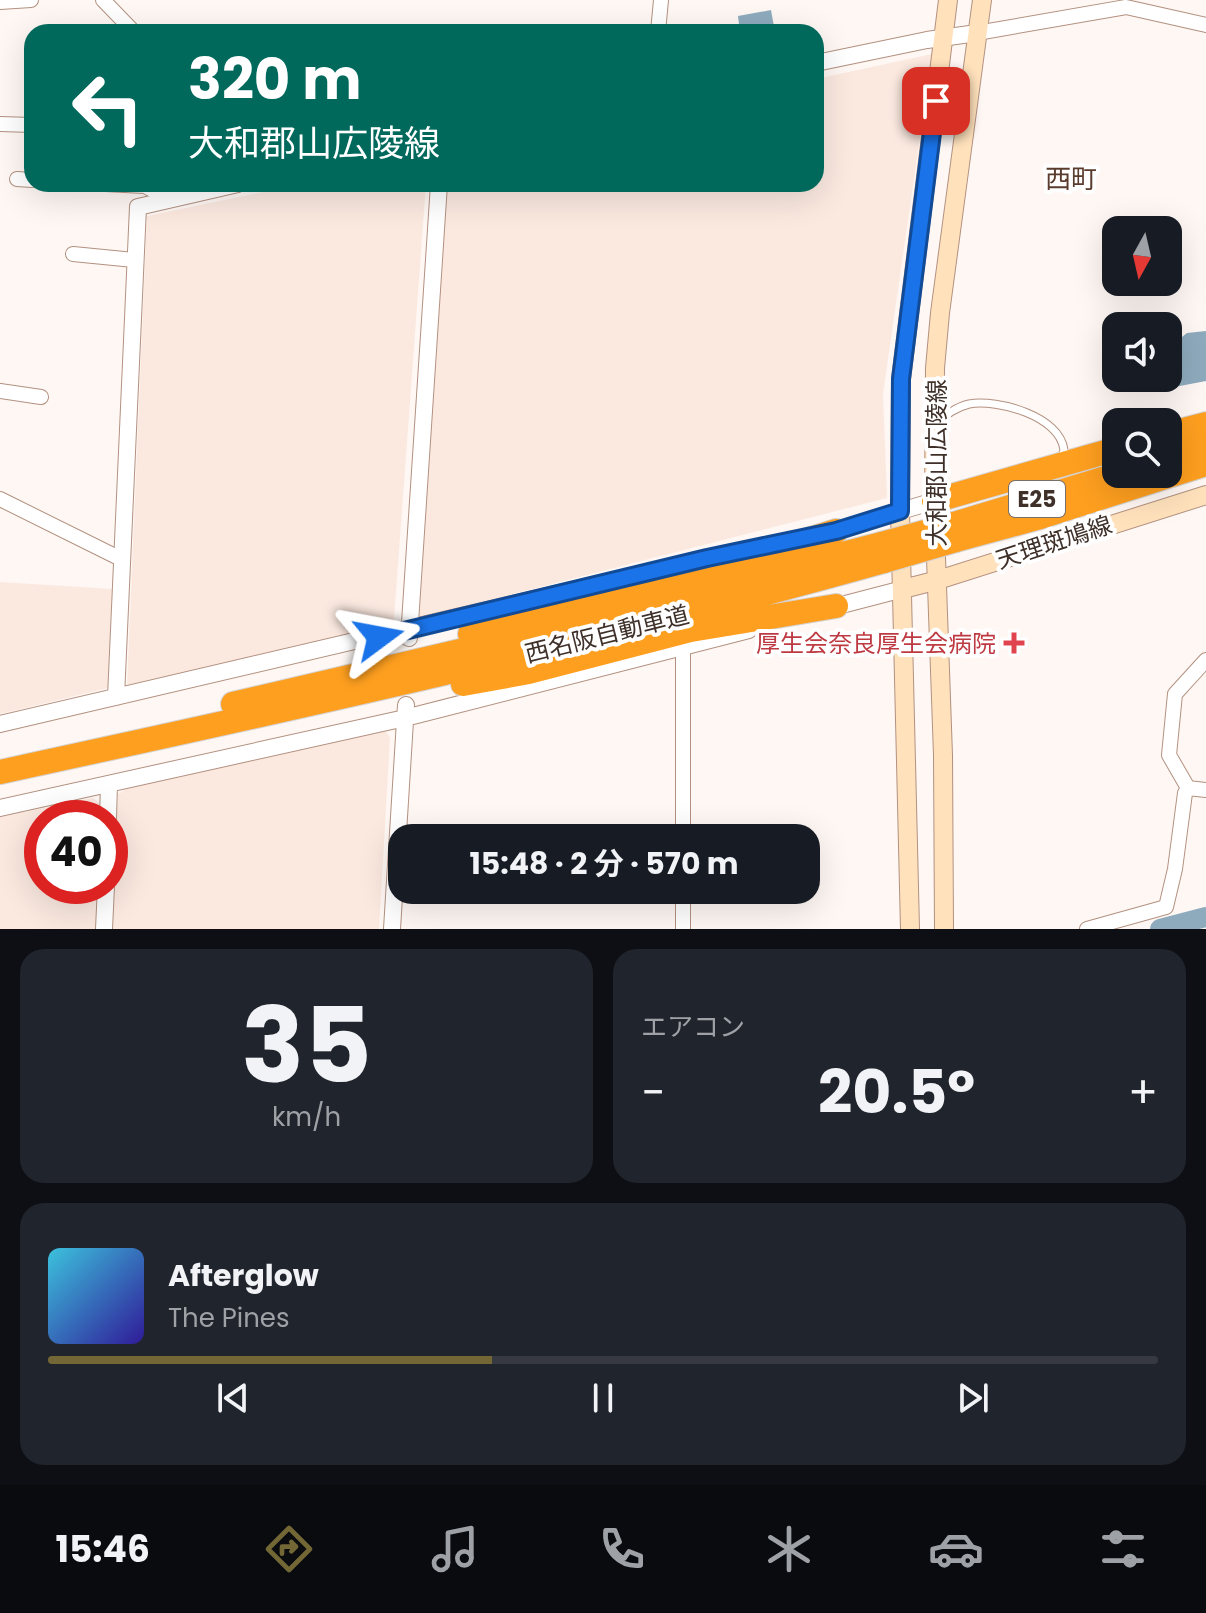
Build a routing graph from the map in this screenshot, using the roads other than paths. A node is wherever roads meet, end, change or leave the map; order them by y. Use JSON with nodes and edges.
{"nodes":[{"id":1,"x":31,"y":0,"type":"edge"},
{"id":2,"x":103,"y":0,"type":"edge"},
{"id":3,"x":661,"y":0,"type":"edge"},
{"id":4,"x":948,"y":0,"type":"edge"},
{"id":5,"x":982,"y":0,"type":"edge"},
{"id":6,"x":0,"y":2,"type":"edge"},
{"id":7,"x":1133,"y":4,"type":"edge"},
{"id":8,"x":126,"y":24,"type":"edge"},
{"id":9,"x":659,"y":24,"type":"edge"},
{"id":10,"x":1206,"y":25,"type":"edge"},
{"id":11,"x":977,"y":33,"type":"junction"},
{"id":12,"x":944,"y":39,"type":"junction"},
{"id":13,"x":824,"y":62,"type":"edge"},
{"id":14,"x":0,"y":124,"type":"edge"},
{"id":15,"x":24,"y":125,"type":"edge"},
{"id":16,"x":156,"y":192,"type":"edge"},
{"id":17,"x":192,"y":192,"type":"edge"},
{"id":18,"x":438,"y":192,"type":"edge"},
{"id":19,"x":169,"y":199,"type":"junction"},
{"id":20,"x":73,"y":254,"type":"dead end"},
{"id":21,"x":134,"y":260,"type":"junction"},
{"id":22,"x":0,"y":391,"type":"edge"},
{"id":23,"x":41,"y":397,"type":"dead end"},
{"id":24,"x":1203,"y":417,"type":"edge"},
{"id":25,"x":935,"y":424,"type":"junction"},
{"id":26,"x":1182,"y":427,"type":"edge"},
{"id":27,"x":1206,"y":446,"type":"edge"},
{"id":28,"x":1102,"y":453,"type":"edge"},
{"id":29,"x":1182,"y":454,"type":"edge"},
{"id":30,"x":1206,"y":464,"type":"edge"},
{"id":31,"x":1054,"y":467,"type":"junction"},
{"id":32,"x":1206,"y":472,"type":"edge"},
{"id":33,"x":1102,"y":480,"type":"edge"},
{"id":34,"x":1206,"y":495,"type":"edge"},
{"id":35,"x":0,"y":499,"type":"edge"},
{"id":36,"x":934,"y":501,"type":"junction"},
{"id":37,"x":900,"y":511,"type":"junction"},
{"id":38,"x":1037,"y":518,"type":"junction"},
{"id":39,"x":836,"y":531,"type":"junction"},
{"id":40,"x":955,"y":532,"type":"junction"},
{"id":41,"x":882,"y":553,"type":"junction"},
{"id":42,"x":123,"y":560,"type":"junction"},
{"id":43,"x":938,"y":580,"type":"junction"},
{"id":44,"x":903,"y":589,"type":"junction"},
{"id":45,"x":836,"y":606,"type":"junction"},
{"id":46,"x":409,"y":635,"type":"junction"},
{"id":47,"x":683,"y":649,"type":"junction"},
{"id":48,"x":1206,"y":660,"type":"edge"},
{"id":49,"x":280,"y":694,"type":"junction"},
{"id":50,"x":116,"y":697,"type":"junction"},
{"id":51,"x":405,"y":712,"type":"junction"},
{"id":52,"x":0,"y":724,"type":"edge"},
{"id":53,"x":135,"y":743,"type":"junction"},
{"id":54,"x":0,"y":756,"type":"edge"},
{"id":55,"x":0,"y":772,"type":"edge"},
{"id":56,"x":109,"y":784,"type":"junction"},
{"id":57,"x":1188,"y":788,"type":"junction"},
{"id":58,"x":1206,"y":790,"type":"edge"},
{"id":59,"x":109,"y":800,"type":"edge"},
{"id":60,"x":0,"y":808,"type":"edge"},
{"id":61,"x":683,"y":824,"type":"edge"},
{"id":62,"x":105,"y":904,"type":"edge"},
{"id":63,"x":683,"y":904,"type":"edge"},
{"id":64,"x":1152,"y":913,"type":"junction"},
{"id":65,"x":104,"y":929,"type":"edge"},
{"id":66,"x":392,"y":929,"type":"edge"},
{"id":67,"x":683,"y":929,"type":"edge"},
{"id":68,"x":910,"y":929,"type":"edge"},
{"id":69,"x":944,"y":929,"type":"edge"},
{"id":70,"x":1087,"y":929,"type":"edge"},
{"id":71,"x":1155,"y":929,"type":"edge"}],
"edges":[{"from":1,"to":6,"type":"street"},
{"from":2,"to":8,"type":"street"},
{"from":3,"to":9,"type":"street"},
{"from":4,"to":12,"type":"main road","name":"大和郡山広陵線"},
{"from":5,"to":11,"type":"main road","name":"大和郡山広陵線"},
{"from":7,"to":10,"type":"street"},
{"from":7,"to":11,"type":"street"},
{"from":11,"to":12,"type":"street"},
{"from":11,"to":25,"type":"main road","name":"大和郡山広陵線"},
{"from":12,"to":13,"type":"street"},
{"from":12,"to":37,"type":"main road","name":"大和郡山広陵線"},
{"from":14,"to":15,"type":"street"},
{"from":16,"to":19,"type":"street"},
{"from":17,"to":19,"type":"street"},
{"from":18,"to":46,"type":"street"},
{"from":19,"to":21,"type":"street"},
{"from":20,"to":21,"type":"street"},
{"from":21,"to":42,"type":"street"},
{"from":22,"to":23,"type":"street"},
{"from":24,"to":26,"type":"highway"},
{"from":25,"to":31,"type":"lane"},
{"from":25,"to":36,"type":"main road","name":"大和郡山広陵線"},
{"from":27,"to":29,"type":"highway"},
{"from":28,"to":31,"type":"highway"},
{"from":30,"to":38,"type":"highway","name":"西名阪自動車道","number":"E25"},
{"from":31,"to":36,"type":"highway"},
{"from":32,"to":38,"type":"highway"},
{"from":33,"to":40,"type":"highway","name":"西名阪自動車道","number":"E25"},
{"from":34,"to":43,"type":"main road","name":"天理斑鳩線"},
{"from":35,"to":42,"type":"street"},
{"from":36,"to":37,"type":"street"},
{"from":36,"to":43,"type":"main road","name":"大和郡山広陵線"},
{"from":37,"to":39,"type":"street"},
{"from":37,"to":44,"type":"main road","name":"大和郡山広陵線"},
{"from":38,"to":40,"type":"highway","name":"西名阪自動車道","number":"E25"},
{"from":39,"to":46,"type":"street"},
{"from":39,"to":49,"type":"highway"},
{"from":40,"to":41,"type":"highway","name":"西名阪自動車道","number":"E25","bridge":true},
{"from":41,"to":49,"type":"highway","name":"西名阪自動車道","number":"E25"},
{"from":41,"to":53,"type":"highway","name":"西名阪自動車道","number":"E25"},
{"from":42,"to":50,"type":"street"},
{"from":43,"to":44,"type":"main road","name":"天理斑鳩線"},
{"from":43,"to":69,"type":"main road","name":"大和郡山広陵線"},
{"from":44,"to":45,"type":"street"},
{"from":44,"to":68,"type":"main road","name":"大和郡山広陵線"},
{"from":45,"to":47,"type":"street"},
{"from":45,"to":53,"type":"highway"},
{"from":46,"to":50,"type":"street"},
{"from":47,"to":51,"type":"street"},
{"from":47,"to":61,"type":"street"},
{"from":48,"to":57,"type":"street"},
{"from":49,"to":54,"type":"highway","name":"西名阪自動車道","number":"E25"},
{"from":50,"to":52,"type":"street"},
{"from":51,"to":56,"type":"street"},
{"from":51,"to":66,"type":"street"},
{"from":53,"to":55,"type":"highway","name":"西名阪自動車道","number":"E25"},
{"from":56,"to":59,"type":"street"},
{"from":56,"to":60,"type":"street"},
{"from":57,"to":58,"type":"street"},
{"from":57,"to":64,"type":"street"},
{"from":62,"to":65,"type":"street"},
{"from":63,"to":67,"type":"street"},
{"from":64,"to":70,"type":"street"},
{"from":64,"to":71,"type":"street"}]}
